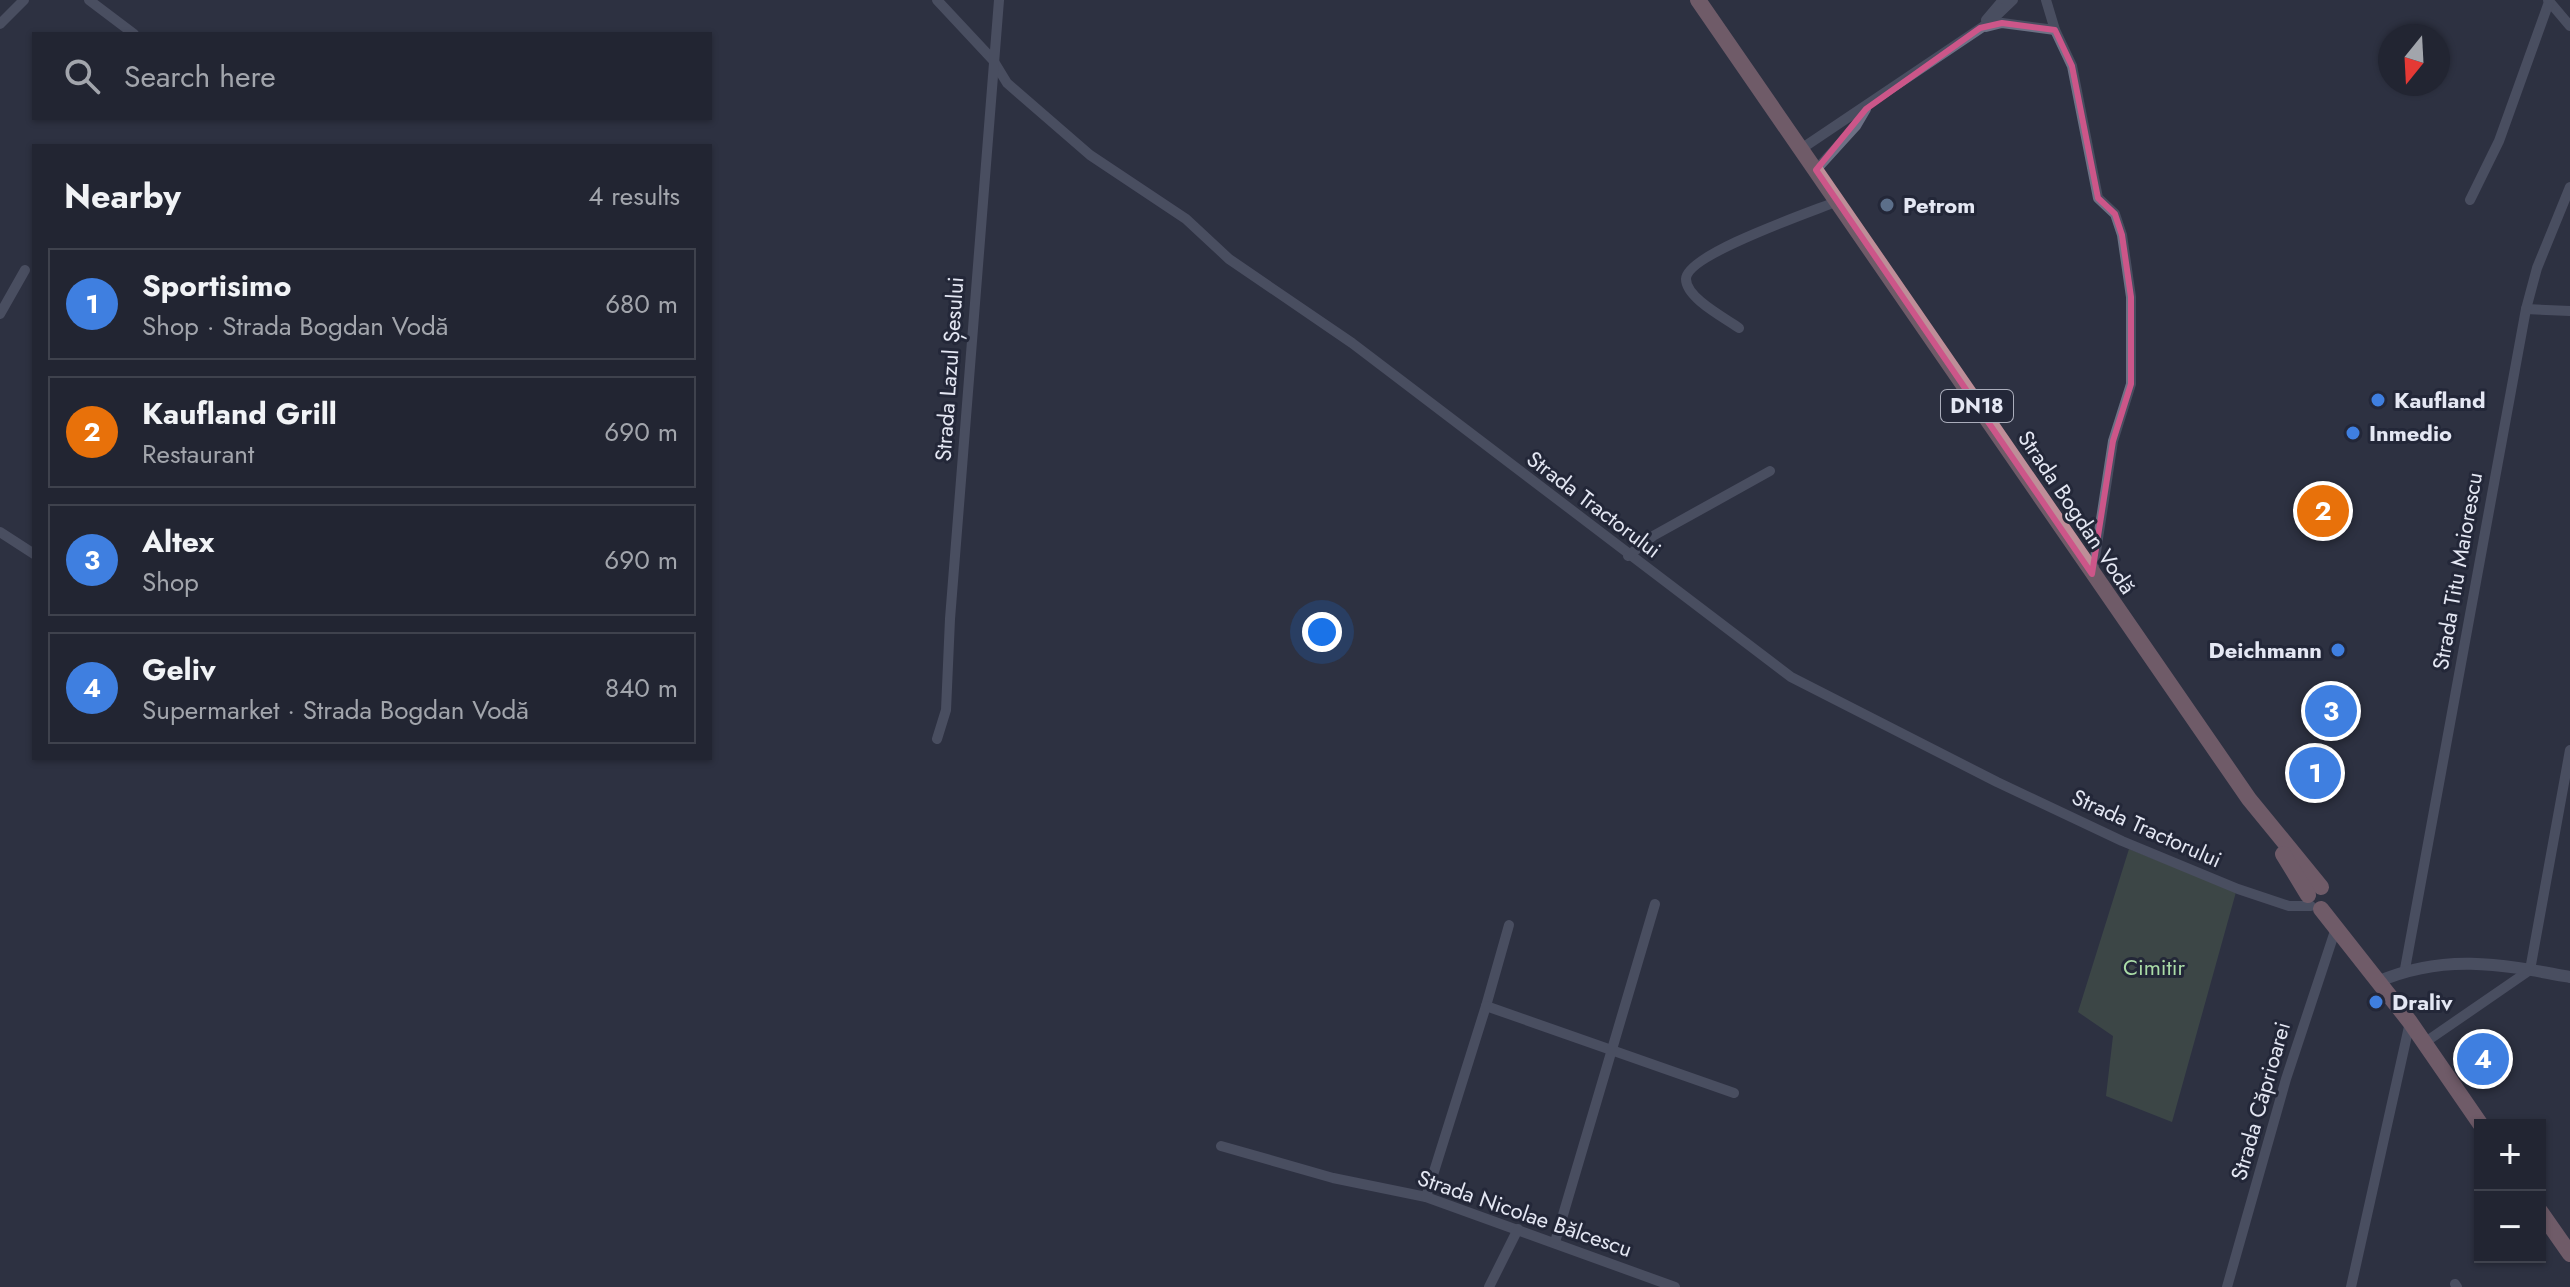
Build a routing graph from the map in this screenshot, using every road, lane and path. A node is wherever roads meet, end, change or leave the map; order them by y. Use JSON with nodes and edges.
{"nodes":[{"id":1,"x":24,"y":0,"type":"edge"},
{"id":2,"x":89,"y":0,"type":"edge"},
{"id":3,"x":937,"y":0,"type":"edge"},
{"id":4,"x":999,"y":0,"type":"edge"},
{"id":5,"x":1698,"y":0,"type":"edge"},
{"id":6,"x":2023,"y":0,"type":"edge"},
{"id":7,"x":2046,"y":0,"type":"edge"},
{"id":8,"x":2549,"y":1,"type":"edge"},
{"id":9,"x":2008,"y":2,"type":"edge"},
{"id":10,"x":0,"y":24,"type":"edge"},
{"id":11,"x":2570,"y":26,"type":"edge"},
{"id":12,"x":1980,"y":28,"type":"junction"},
{"id":13,"x":2055,"y":30,"type":"junction"},
{"id":14,"x":131,"y":32,"type":"edge"},
{"id":15,"x":993,"y":60,"type":"junction"},
{"id":16,"x":1866,"y":109,"type":"junction"},
{"id":17,"x":1801,"y":149,"type":"junction"},
{"id":18,"x":1816,"y":170,"type":"junction"},
{"id":19,"x":2570,"y":187,"type":"edge"},
{"id":20,"x":2470,"y":200,"type":"dead end"},
{"id":21,"x":1838,"y":201,"type":"junction"},
{"id":22,"x":25,"y":270,"type":"dead end"},
{"id":23,"x":2526,"y":309,"type":"junction"},
{"id":24,"x":2570,"y":311,"type":"edge"},
{"id":25,"x":0,"y":314,"type":"edge"},
{"id":26,"x":1739,"y":328,"type":"dead end"},
{"id":27,"x":1770,"y":471,"type":"dead end"},
{"id":28,"x":0,"y":532,"type":"edge"},
{"id":29,"x":32,"y":553,"type":"edge"},
{"id":30,"x":1628,"y":556,"type":"junction"},
{"id":31,"x":2092,"y":574,"type":"junction"},
{"id":32,"x":937,"y":739,"type":"dead end"},
{"id":33,"x":2570,"y":750,"type":"edge"},
{"id":34,"x":2318,"y":900,"type":"junction"},
{"id":35,"x":1655,"y":904,"type":"dead end"},
{"id":36,"x":1509,"y":925,"type":"dead end"},
{"id":37,"x":2336,"y":928,"type":"junction"},
{"id":38,"x":2405,"y":969,"type":"junction"},
{"id":39,"x":2530,"y":970,"type":"junction"},
{"id":40,"x":2570,"y":977,"type":"edge"},
{"id":41,"x":2377,"y":982,"type":"junction"},
{"id":42,"x":1486,"y":1006,"type":"junction"},
{"id":43,"x":2410,"y":1022,"type":"junction"},
{"id":44,"x":2424,"y":1043,"type":"junction"},
{"id":45,"x":1613,"y":1048,"type":"junction"},
{"id":46,"x":1734,"y":1093,"type":"dead end"},
{"id":47,"x":2477,"y":1119,"type":"edge"},
{"id":48,"x":1221,"y":1146,"type":"dead end"},
{"id":49,"x":1426,"y":1197,"type":"junction"},
{"id":50,"x":2546,"y":1220,"type":"edge"},
{"id":51,"x":1518,"y":1229,"type":"junction"},
{"id":52,"x":1555,"y":1242,"type":"junction"},
{"id":53,"x":2570,"y":1254,"type":"edge"},
{"id":54,"x":1489,"y":1287,"type":"edge"},
{"id":55,"x":1675,"y":1287,"type":"edge"},
{"id":56,"x":2227,"y":1287,"type":"edge"},
{"id":57,"x":2351,"y":1287,"type":"edge"}],
"edges":[{"from":1,"to":10,"type":"street"},
{"from":2,"to":14,"type":"street"},
{"from":3,"to":15,"type":"street","name":"Strada Tractorului"},
{"from":4,"to":15,"type":"street","name":"Strada Lazul Șesului"},
{"from":5,"to":17,"type":"main road","name":"Strada Bogdan Vodă","number":"DN18"},
{"from":6,"to":9,"type":"street"},
{"from":7,"to":13,"type":"street"},
{"from":8,"to":11,"type":"street"},
{"from":8,"to":20,"type":"street"},
{"from":9,"to":12,"type":"street"},
{"from":12,"to":13,"type":"street"},
{"from":12,"to":16,"type":"street"},
{"from":13,"to":31,"type":"street"},
{"from":15,"to":30,"type":"street","name":"Strada Tractorului"},
{"from":15,"to":32,"type":"street","name":"Strada Lazul Șesului"},
{"from":16,"to":17,"type":"street"},
{"from":16,"to":18,"type":"street"},
{"from":17,"to":18,"type":"main road","name":"Strada Bogdan Vodă","number":"DN18"},
{"from":18,"to":21,"type":"main road","name":"Strada Bogdan Vodă","number":"DN18"},
{"from":19,"to":23,"type":"street","name":"Strada Titu Maiorescu"},
{"from":21,"to":26,"type":"street"},
{"from":21,"to":31,"type":"main road","name":"Strada Bogdan Vodă","number":"DN18"},
{"from":22,"to":25,"type":"street"},
{"from":23,"to":24,"type":"street"},
{"from":23,"to":38,"type":"street","name":"Strada Titu Maiorescu"},
{"from":27,"to":30,"type":"street"},
{"from":28,"to":29,"type":"street"},
{"from":30,"to":34,"type":"street","name":"Strada Tractorului"},
{"from":31,"to":34,"type":"main road","name":"Strada Bogdan Vodă","number":"DN18"},
{"from":33,"to":39,"type":"street"},
{"from":34,"to":37,"type":"main road","name":"Strada Bogdan Vodă","number":"DN18"},
{"from":35,"to":45,"type":"street"},
{"from":36,"to":42,"type":"street"},
{"from":37,"to":41,"type":"main road","name":"Strada Bogdan Vodă","number":"DN18"},
{"from":37,"to":56,"type":"street","name":"Strada Căprioarei"},
{"from":38,"to":39,"type":"street"},
{"from":38,"to":41,"type":"street"},
{"from":39,"to":40,"type":"street"},
{"from":39,"to":44,"type":"street"},
{"from":41,"to":43,"type":"main road","name":"Strada Bogdan Vodă","number":"DN18"},
{"from":42,"to":45,"type":"street"},
{"from":42,"to":49,"type":"street"},
{"from":43,"to":44,"type":"main road","name":"Strada Bogdan Vodă","number":"DN18"},
{"from":43,"to":57,"type":"street"},
{"from":44,"to":47,"type":"main road","name":"Strada Bogdan Vodă","number":"DN18"},
{"from":45,"to":46,"type":"street"},
{"from":45,"to":52,"type":"street"},
{"from":48,"to":49,"type":"street","name":"Strada Nicolae Bălcescu"},
{"from":49,"to":51,"type":"street","name":"Strada Nicolae Bălcescu"},
{"from":50,"to":53,"type":"main road"},
{"from":51,"to":52,"type":"street","name":"Strada Nicolae Bălcescu"},
{"from":51,"to":54,"type":"street"},
{"from":52,"to":55,"type":"street","name":"Strada Nicolae Bălcescu"}]}
